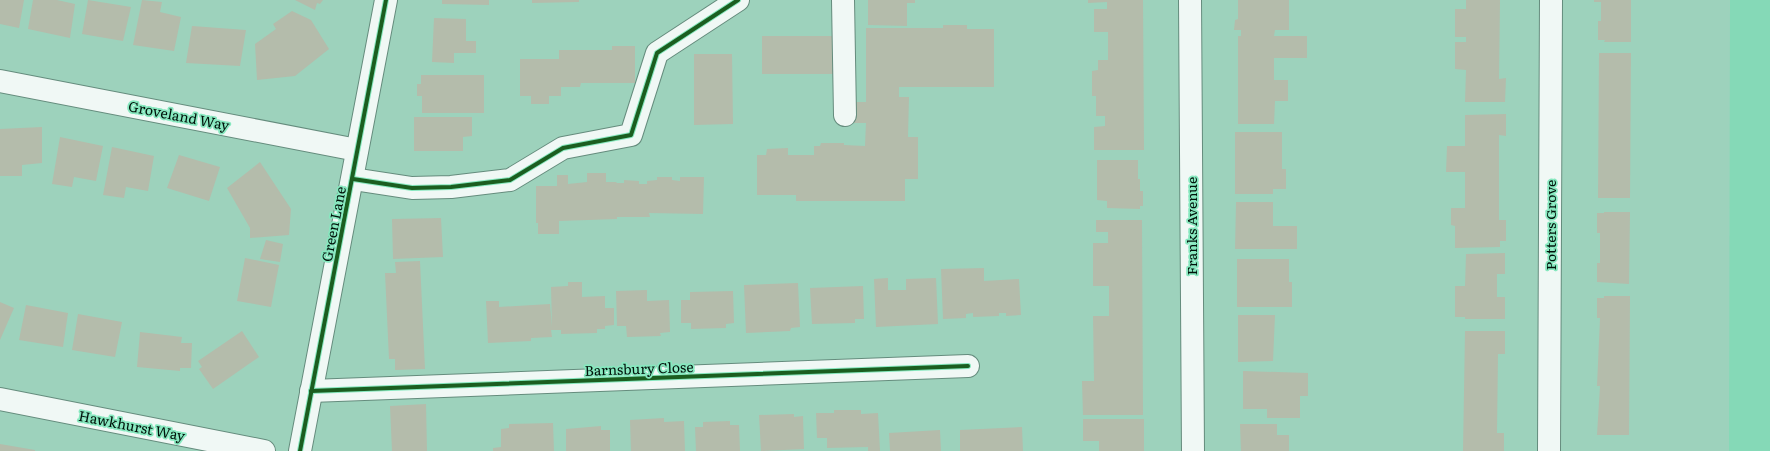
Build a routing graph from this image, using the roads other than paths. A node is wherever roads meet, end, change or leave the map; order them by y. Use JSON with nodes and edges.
{"nodes":[{"id":1,"x":386,"y":0,"type":"edge"},
{"id":2,"x":738,"y":0,"type":"edge"},
{"id":3,"x":843,"y":0,"type":"edge"},
{"id":4,"x":1190,"y":0,"type":"edge"},
{"id":5,"x":1551,"y":0,"type":"edge"},
{"id":6,"x":0,"y":81,"type":"edge"},
{"id":7,"x":845,"y":115,"type":"dead end"},
{"id":8,"x":357,"y":150,"type":"junction"},
{"id":9,"x":353,"y":179,"type":"junction"},
{"id":10,"x":968,"y":366,"type":"dead end"},
{"id":11,"x":311,"y":391,"type":"junction"},
{"id":12,"x":0,"y":399,"type":"edge"},
{"id":13,"x":264,"y":451,"type":"edge"},
{"id":14,"x":300,"y":451,"type":"edge"},
{"id":15,"x":1193,"y":451,"type":"edge"},
{"id":16,"x":1549,"y":451,"type":"edge"}],
"edges":[{"from":1,"to":8,"type":"street","name":"Green Lane"},
{"from":2,"to":9,"type":"street"},
{"from":3,"to":7,"type":"street"},
{"from":4,"to":15,"type":"street","name":"Franks Avenue"},
{"from":5,"to":16,"type":"street","name":"Potters Grove"},
{"from":6,"to":8,"type":"street","name":"Groveland Way"},
{"from":8,"to":9,"type":"street","name":"Green Lane"},
{"from":9,"to":11,"type":"street","name":"Green Lane"},
{"from":10,"to":11,"type":"street","name":"Barnsbury Close"},
{"from":11,"to":14,"type":"street","name":"Green Lane"},
{"from":12,"to":13,"type":"street","name":"Hawkhurst Way"}]}
